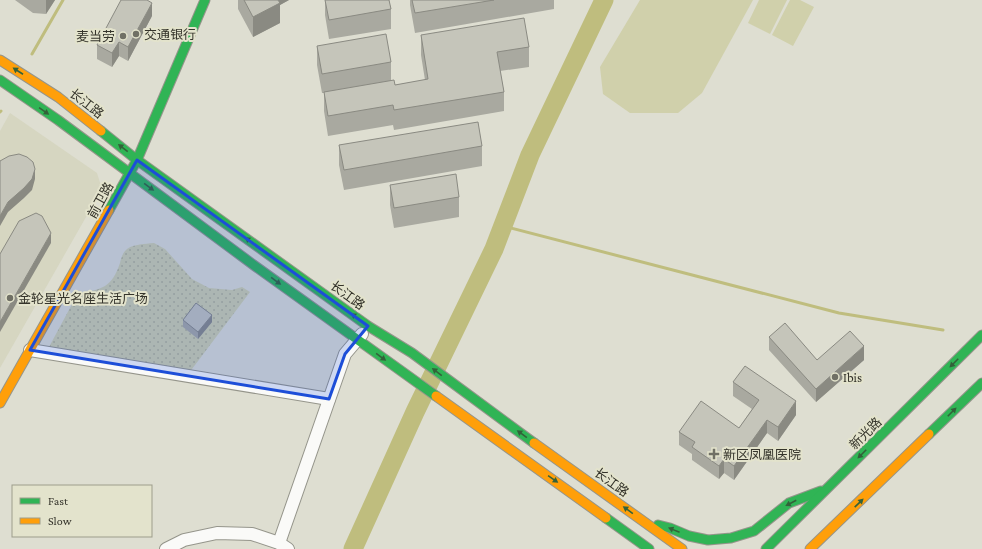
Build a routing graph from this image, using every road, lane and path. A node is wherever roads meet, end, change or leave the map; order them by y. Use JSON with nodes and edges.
{"nodes":[{"id":1,"x":205,"y":0,"type":"edge"},
{"id":2,"x":0,"y":60,"type":"edge"},
{"id":3,"x":0,"y":80,"type":"edge"},
{"id":4,"x":137,"y":160,"type":"junction"},
{"id":5,"x":130,"y":173,"type":"junction"},
{"id":6,"x":368,"y":326,"type":"junction"},
{"id":7,"x":982,"y":335,"type":"edge"},
{"id":8,"x":358,"y":339,"type":"junction"},
{"id":9,"x":30,"y":350,"type":"junction"},
{"id":10,"x":982,"y":383,"type":"edge"},
{"id":11,"x":329,"y":399,"type":"junction"},
{"id":12,"x":0,"y":403,"type":"edge"},
{"id":13,"x":827,"y":488,"type":"junction"},
{"id":14,"x":642,"y":520,"type":"junction"},
{"id":15,"x":840,"y":521,"type":"junction"},
{"id":16,"x":633,"y":537,"type":"junction"},
{"id":17,"x":831,"y":540,"type":"dead end"},
{"id":18,"x":283,"y":546,"type":"edge"},
{"id":19,"x":166,"y":549,"type":"edge"},
{"id":20,"x":643,"y":549,"type":"edge"},
{"id":21,"x":649,"y":549,"type":"edge"},
{"id":22,"x":682,"y":549,"type":"edge"},
{"id":23,"x":766,"y":549,"type":"edge"},
{"id":24,"x":810,"y":549,"type":"edge"}],
"edges":[{"from":1,"to":4,"type":"main road","name":"前卫路"},
{"from":4,"to":2,"type":"main road","name":"长江路","one_way":true},
{"from":3,"to":5,"type":"main road","one_way":true},
{"from":4,"to":5,"type":"main road","name":"前卫路"},
{"from":6,"to":4,"type":"main road","name":"长江路","one_way":true},
{"from":5,"to":8,"type":"main road","one_way":true},
{"from":5,"to":9,"type":"main road","name":"前卫路"},
{"from":6,"to":8,"type":"street"},
{"from":14,"to":6,"type":"main road","name":"长江路","one_way":true},
{"from":7,"to":13,"type":"main road","name":"新光路","one_way":true},
{"from":8,"to":11,"type":"street"},
{"from":8,"to":16,"type":"main road","one_way":true},
{"from":9,"to":11,"type":"street"},
{"from":9,"to":12,"type":"main road","name":"前卫路"},
{"from":15,"to":10,"type":"main road","one_way":true},
{"from":11,"to":18,"type":"street"},
{"from":13,"to":14,"type":"main road","one_way":true},
{"from":13,"to":23,"type":"main road","name":"新光路"},
{"from":14,"to":22,"type":"main road","name":"长江路"},
{"from":15,"to":17,"type":"main road"},
{"from":15,"to":24,"type":"main road"},
{"from":16,"to":20,"type":"main road"},
{"from":16,"to":21,"type":"main road"},
{"from":18,"to":19,"type":"street"}]}
